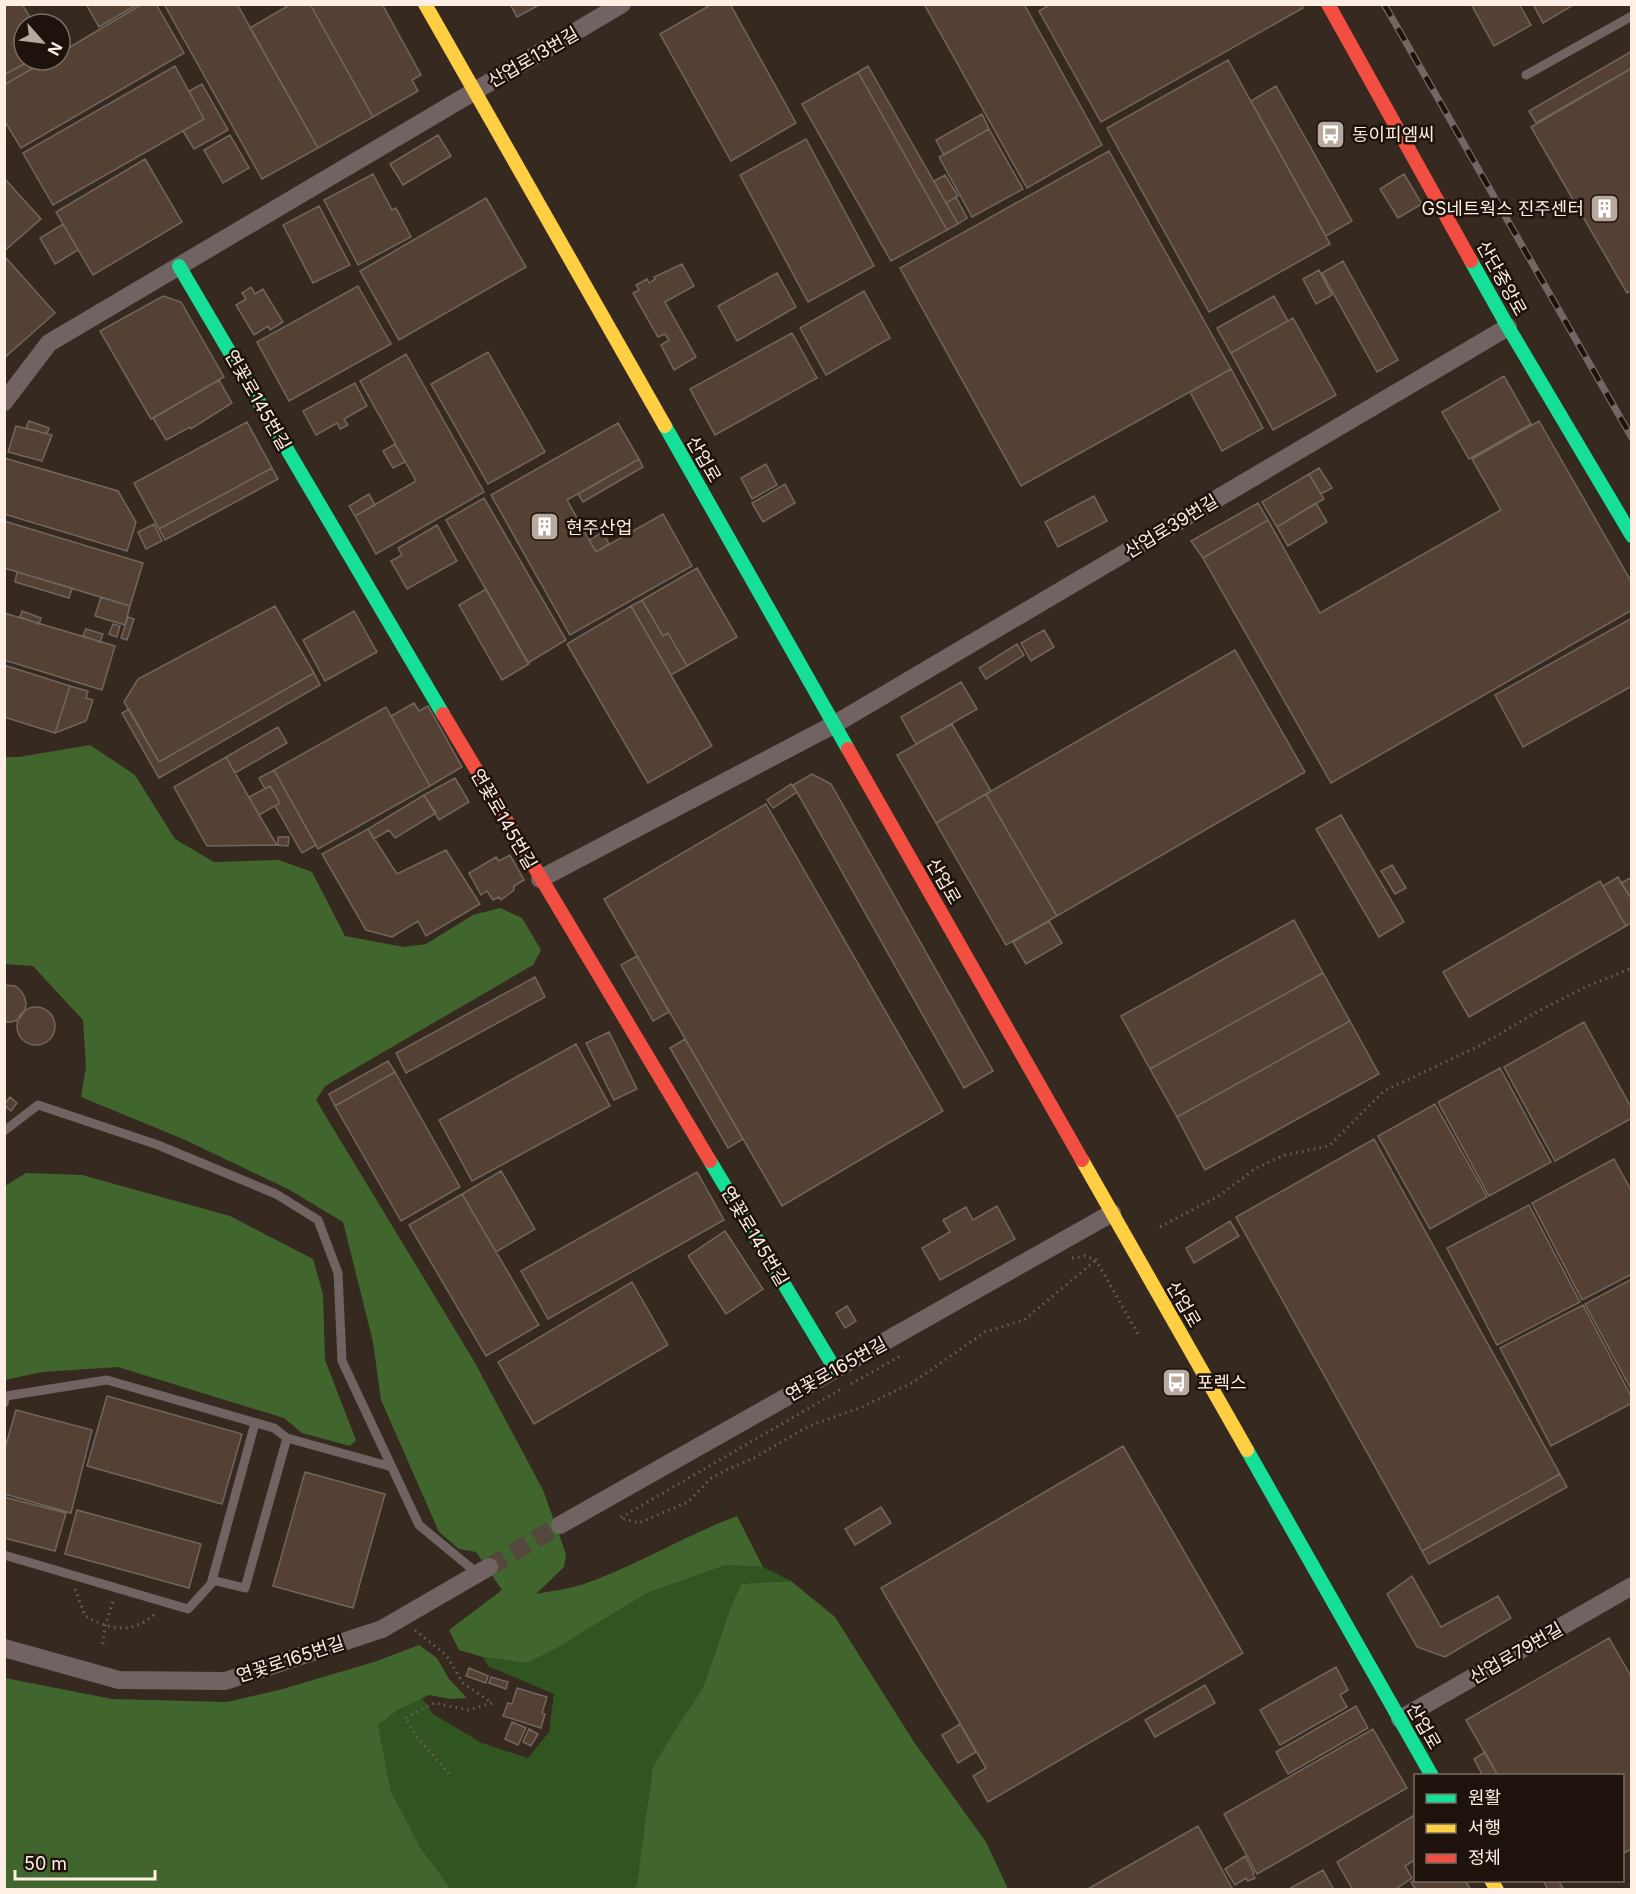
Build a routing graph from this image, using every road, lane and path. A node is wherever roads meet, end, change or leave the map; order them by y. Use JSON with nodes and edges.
{"nodes":[{"id":1,"x":425,"y":4,"type":"edge"},
{"id":2,"x":622,"y":4,"type":"edge"},
{"id":3,"x":1328,"y":4,"type":"edge"},
{"id":4,"x":1632,"y":16,"type":"edge"},
{"id":5,"x":1526,"y":75,"type":"dead end"},
{"id":6,"x":475,"y":91,"type":"junction"},
{"id":7,"x":179,"y":266,"type":"junction"},
{"id":8,"x":1508,"y":327,"type":"junction"},
{"id":9,"x":4,"y":402,"type":"edge"},
{"id":10,"x":1632,"y":536,"type":"edge"},
{"id":11,"x":834,"y":724,"type":"junction"},
{"id":12,"x":540,"y":879,"type":"junction"},
{"id":13,"x":1632,"y":968,"type":"edge"},
{"id":14,"x":4,"y":1131,"type":"edge"},
{"id":15,"x":1112,"y":1213,"type":"junction"},
{"id":16,"x":1160,"y":1227,"type":"dead end"},
{"id":17,"x":1068,"y":1258,"type":"dead end"},
{"id":18,"x":1096,"y":1260,"type":"junction"},
{"id":19,"x":1138,"y":1334,"type":"dead end"},
{"id":20,"x":905,"y":1353,"type":"dead end"},
{"id":21,"x":835,"y":1369,"type":"junction"},
{"id":22,"x":4,"y":1403,"type":"edge"},
{"id":23,"x":255,"y":1423,"type":"junction"},
{"id":24,"x":287,"y":1438,"type":"junction"},
{"id":25,"x":392,"y":1467,"type":"junction"},
{"id":26,"x":560,"y":1525,"type":"tunnel mouth"},
{"id":27,"x":4,"y":1555,"type":"edge"},
{"id":28,"x":483,"y":1570,"type":"joint"},
{"id":29,"x":72,"y":1575,"type":"junction"},
{"id":30,"x":212,"y":1580,"type":"junction"},
{"id":31,"x":1632,"y":1586,"type":"edge"},
{"id":32,"x":117,"y":1588,"type":"junction"},
{"id":33,"x":164,"y":1602,"type":"junction"},
{"id":34,"x":399,"y":1619,"type":"junction"},
{"id":35,"x":105,"y":1627,"type":"junction"},
{"id":36,"x":103,"y":1644,"type":"dead end"},
{"id":37,"x":4,"y":1648,"type":"edge"},
{"id":38,"x":1400,"y":1719,"type":"junction"},
{"id":39,"x":1431,"y":1774,"type":"edge"},
{"id":40,"x":451,"y":1776,"type":"dead end"}],
"edges":[{"from":1,"to":6,"type":"street","name":"산업로"},
{"from":2,"to":6,"type":"street","name":"산업로13번길"},
{"from":3,"to":8,"type":"street","name":"산단중앙로"},
{"from":4,"to":5,"type":"lane"},
{"from":6,"to":7,"type":"street"},
{"from":6,"to":11,"type":"street","name":"산업로"},
{"from":7,"to":9,"type":"street"},
{"from":7,"to":12,"type":"street","name":"연꽃로145번길"},
{"from":8,"to":10,"type":"street","name":"산단중앙로"},
{"from":8,"to":11,"type":"street","name":"산업로39번길"},
{"from":11,"to":12,"type":"street","name":"산업로39번길"},
{"from":11,"to":15,"type":"street","name":"산업로"},
{"from":12,"to":21,"type":"street","name":"연꽃로145번길"},
{"from":13,"to":16,"type":"path"},
{"from":14,"to":25,"type":"lane"},
{"from":15,"to":21,"type":"street","name":"연꽃로165번길"},
{"from":15,"to":38,"type":"street","name":"산업로"},
{"from":17,"to":18,"type":"path"},
{"from":18,"to":19,"type":"path"},
{"from":18,"to":20,"type":"path"},
{"from":21,"to":26,"type":"street","name":"연꽃로165번길"},
{"from":22,"to":23,"type":"lane"},
{"from":23,"to":24,"type":"lane"},
{"from":23,"to":30,"type":"lane"},
{"from":24,"to":25,"type":"lane"},
{"from":24,"to":30,"type":"lane"},
{"from":25,"to":28,"type":"lane"},
{"from":27,"to":29,"type":"lane"},
{"from":28,"to":34,"type":"street","name":"연꽃로165번길"},
{"from":29,"to":32,"type":"lane"},
{"from":29,"to":35,"type":"path"},
{"from":30,"to":33,"type":"lane"},
{"from":31,"to":38,"type":"street","name":"산업로79번길"},
{"from":32,"to":33,"type":"lane"},
{"from":32,"to":35,"type":"path"},
{"from":33,"to":35,"type":"path"},
{"from":34,"to":37,"type":"street","name":"연꽃로165번길"},
{"from":34,"to":40,"type":"path"},
{"from":35,"to":36,"type":"path"},
{"from":38,"to":39,"type":"street","name":"산업로"}]}
